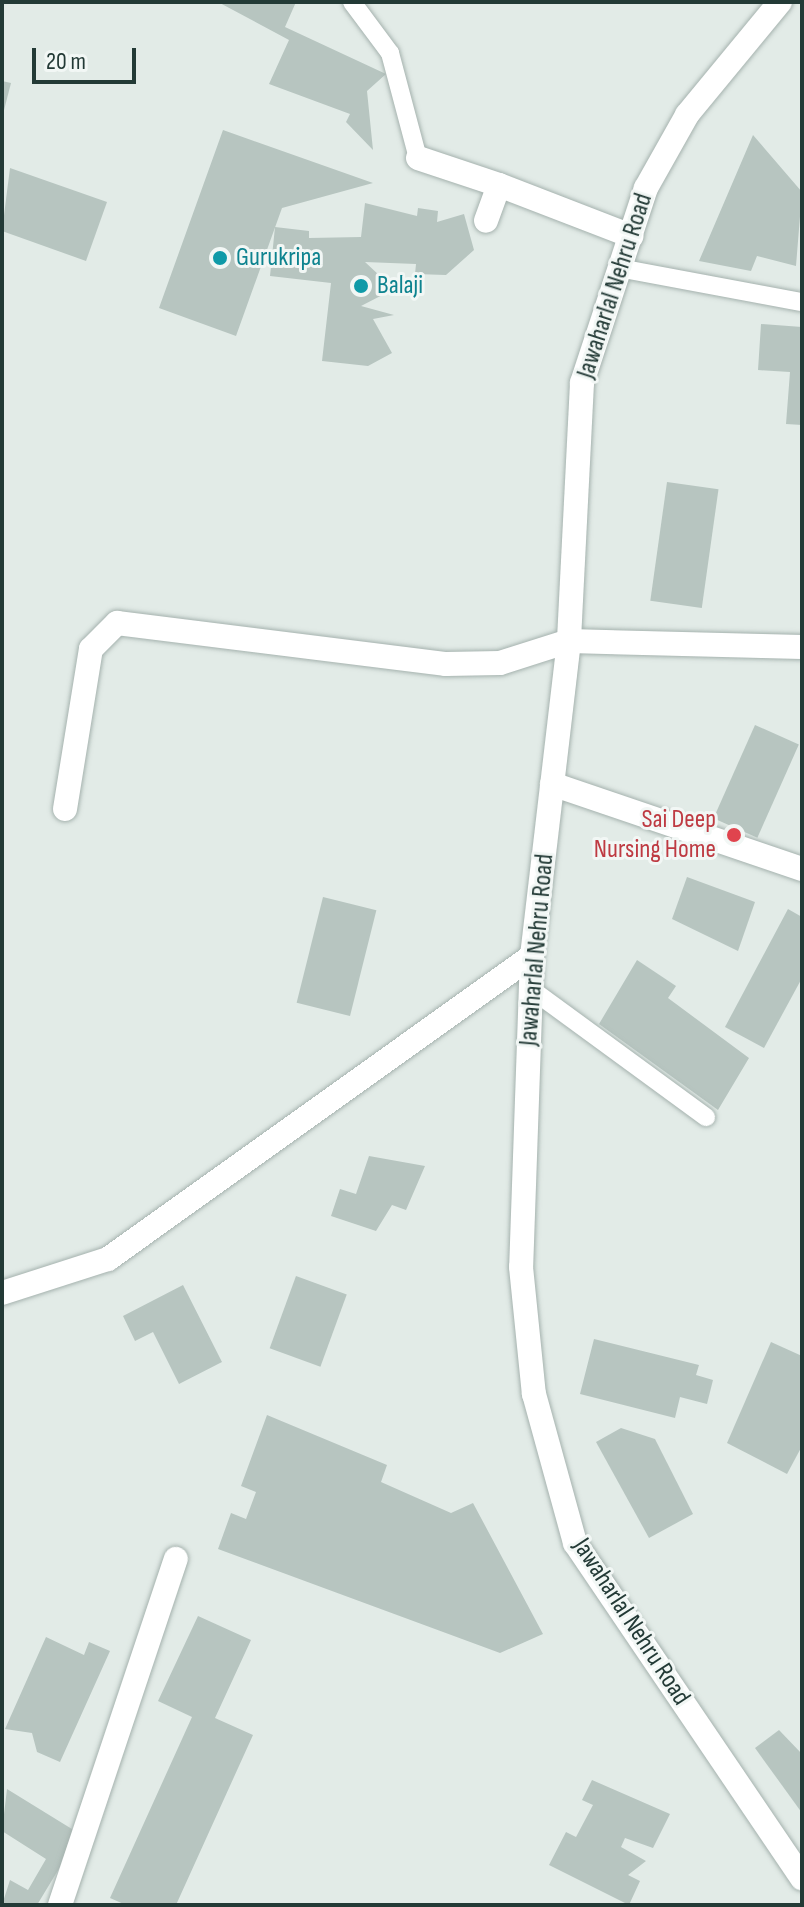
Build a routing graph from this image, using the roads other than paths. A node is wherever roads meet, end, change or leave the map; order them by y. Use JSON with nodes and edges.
{"nodes":[{"id":1,"x":352,"y":2,"type":"edge"},
{"id":2,"x":780,"y":2,"type":"edge"},
{"id":3,"x":418,"y":158,"type":"joint"},
{"id":4,"x":499,"y":185,"type":"junction"},
{"id":5,"x":486,"y":221,"type":"dead end"},
{"id":6,"x":631,"y":236,"type":"junction"},
{"id":7,"x":619,"y":268,"type":"junction"},
{"id":8,"x":801,"y":302,"type":"edge"},
{"id":9,"x":569,"y":641,"type":"junction"},
{"id":10,"x":802,"y":647,"type":"edge"},
{"id":11,"x":552,"y":784,"type":"junction"},
{"id":12,"x":65,"y":809,"type":"dead end"},
{"id":13,"x":802,"y":869,"type":"edge"},
{"id":14,"x":532,"y":956,"type":"junction"},
{"id":15,"x":531,"y":989,"type":"junction"},
{"id":16,"x":706,"y":1117,"type":"dead end"},
{"id":17,"x":2,"y":1293,"type":"edge"},
{"id":18,"x":176,"y":1559,"type":"dead end"},
{"id":19,"x":802,"y":1878,"type":"edge"},
{"id":20,"x":60,"y":1905,"type":"edge"}],
"edges":[{"from":1,"to":3,"type":"lane"},
{"from":2,"to":6,"type":"street","name":"Jawaharlal Nehru Road"},
{"from":3,"to":4,"type":"street"},
{"from":4,"to":5,"type":"street"},
{"from":4,"to":6,"type":"street"},
{"from":6,"to":7,"type":"street","name":"Jawaharlal Nehru Road"},
{"from":7,"to":8,"type":"lane"},
{"from":7,"to":9,"type":"street","name":"Jawaharlal Nehru Road"},
{"from":9,"to":10,"type":"street"},
{"from":9,"to":11,"type":"street","name":"Jawaharlal Nehru Road"},
{"from":9,"to":12,"type":"street"},
{"from":11,"to":13,"type":"street"},
{"from":11,"to":14,"type":"street","name":"Jawaharlal Nehru Road"},
{"from":14,"to":15,"type":"street","name":"Jawaharlal Nehru Road"},
{"from":14,"to":17,"type":"street"},
{"from":15,"to":16,"type":"lane"},
{"from":15,"to":19,"type":"street","name":"Jawaharlal Nehru Road"},
{"from":18,"to":20,"type":"street"}]}
